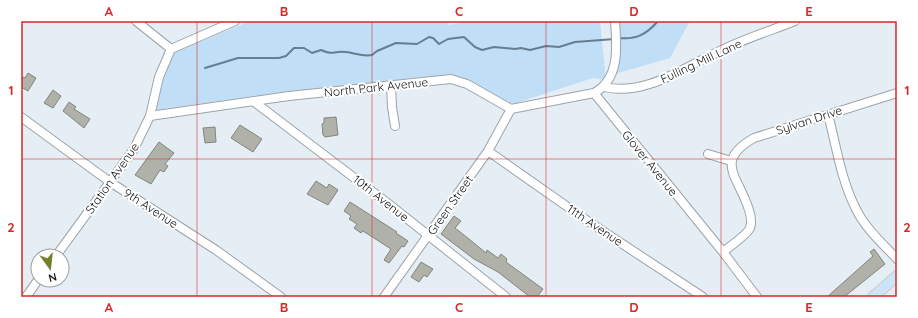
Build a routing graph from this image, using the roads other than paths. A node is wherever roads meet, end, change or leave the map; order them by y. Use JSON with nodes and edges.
{"nodes":[{"id":1,"x":136,"y":21,"type":"edge"},
{"id":2,"x":235,"y":21,"type":"edge"},
{"id":3,"x":615,"y":21,"type":"edge"},
{"id":4,"x":795,"y":21,"type":"edge"},
{"id":5,"x":170,"y":49,"type":"junction"},
{"id":6,"x":391,"y":85,"type":"junction"},
{"id":7,"x":604,"y":87,"type":"junction"},
{"id":8,"x":594,"y":93,"type":"junction"},
{"id":9,"x":897,"y":93,"type":"edge"},
{"id":10,"x":253,"y":101,"type":"junction"},
{"id":11,"x":511,"y":109,"type":"junction"},
{"id":12,"x":828,"y":114,"type":"junction"},
{"id":13,"x":150,"y":116,"type":"junction"},
{"id":14,"x":21,"y":117,"type":"edge"},
{"id":15,"x":395,"y":126,"type":"dead end"},
{"id":16,"x":488,"y":151,"type":"junction"},
{"id":17,"x":708,"y":154,"type":"dead end"},
{"id":18,"x":731,"y":161,"type":"junction"},
{"id":19,"x":110,"y":182,"type":"junction"},
{"id":20,"x":429,"y":235,"type":"junction"},
{"id":21,"x":62,"y":248,"type":"edge"},
{"id":22,"x":723,"y":252,"type":"junction"},
{"id":23,"x":897,"y":259,"type":"edge"},
{"id":24,"x":897,"y":276,"type":"edge"},
{"id":25,"x":281,"y":297,"type":"edge"},
{"id":26,"x":384,"y":297,"type":"edge"},
{"id":27,"x":506,"y":297,"type":"edge"},
{"id":28,"x":703,"y":297,"type":"edge"},
{"id":29,"x":757,"y":297,"type":"edge"},
{"id":30,"x":873,"y":297,"type":"edge"}],
"edges":[{"from":1,"to":5,"type":"street"},
{"from":2,"to":5,"type":"street"},
{"from":3,"to":7,"type":"street"},
{"from":4,"to":7,"type":"street","name":"Fulling Mill Lane"},
{"from":5,"to":13,"type":"street","name":"Station Avenue"},
{"from":6,"to":10,"type":"street","name":"North Park Avenue"},
{"from":6,"to":11,"type":"street","name":"North Park Avenue"},
{"from":6,"to":15,"type":"street"},
{"from":7,"to":8,"type":"street"},
{"from":8,"to":11,"type":"street"},
{"from":8,"to":22,"type":"street","name":"Glover Avenue"},
{"from":9,"to":12,"type":"street","name":"Sylvan Drive"},
{"from":10,"to":13,"type":"street","name":"North Park Avenue"},
{"from":10,"to":20,"type":"street","name":"10th Avenue"},
{"from":11,"to":16,"type":"street","name":"Green Street"},
{"from":12,"to":18,"type":"street","name":"Sylvan Drive"},
{"from":12,"to":23,"type":"street"},
{"from":13,"to":19,"type":"street","name":"Station Avenue"},
{"from":14,"to":19,"type":"street","name":"9th Avenue"},
{"from":16,"to":20,"type":"street","name":"Green Street"},
{"from":16,"to":28,"type":"street","name":"11th Avenue"},
{"from":17,"to":18,"type":"street"},
{"from":18,"to":22,"type":"street"},
{"from":19,"to":21,"type":"street","name":"Station Avenue"},
{"from":19,"to":25,"type":"street","name":"9th Avenue"},
{"from":20,"to":26,"type":"street","name":"Green Street"},
{"from":20,"to":27,"type":"street","name":"10th Avenue"},
{"from":22,"to":29,"type":"street","name":"Glover Avenue"},
{"from":24,"to":30,"type":"main road"}]}
